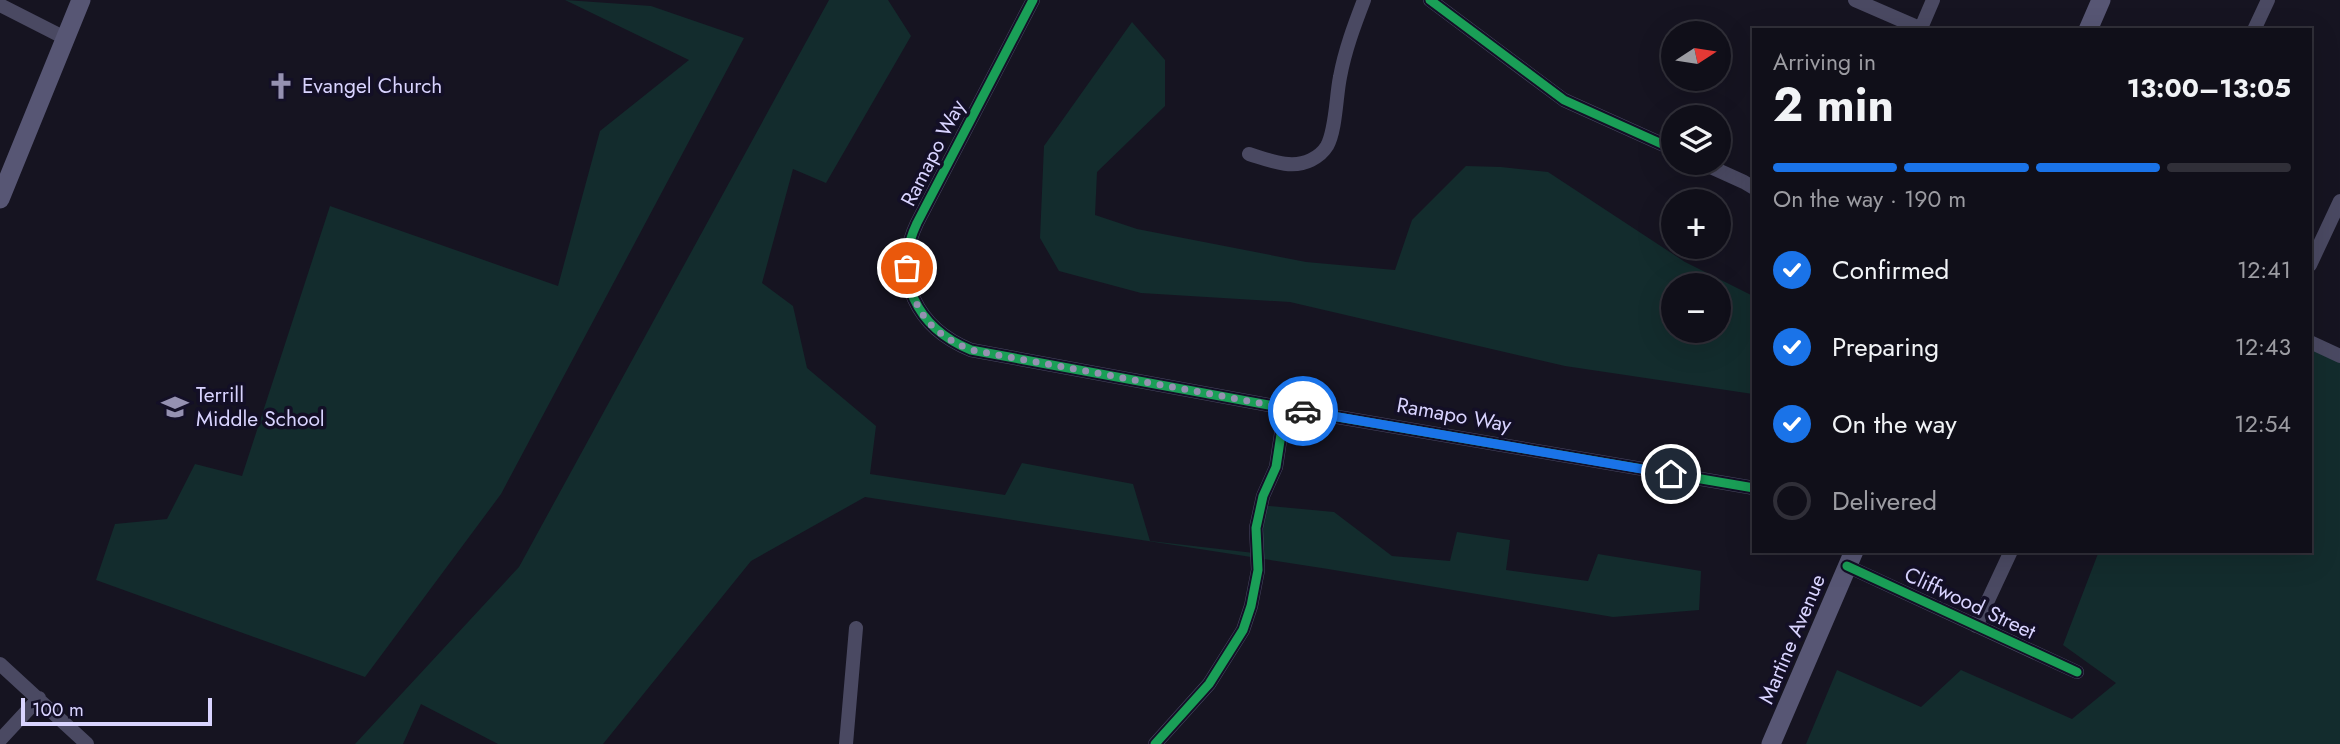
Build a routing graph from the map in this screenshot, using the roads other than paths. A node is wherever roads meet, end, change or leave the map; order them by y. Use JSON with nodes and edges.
{"nodes":[{"id":1,"x":81,"y":0,"type":"edge"},
{"id":2,"x":1033,"y":0,"type":"edge"},
{"id":3,"x":1364,"y":0,"type":"edge"},
{"id":4,"x":1430,"y":0,"type":"edge"},
{"id":5,"x":1855,"y":0,"type":"edge"},
{"id":6,"x":1933,"y":0,"type":"edge"},
{"id":7,"x":2101,"y":0,"type":"edge"},
{"id":8,"x":2268,"y":0,"type":"edge"},
{"id":9,"x":0,"y":5,"type":"edge"},
{"id":10,"x":1920,"y":28,"type":"edge"},
{"id":11,"x":1922,"y":28,"type":"edge"},
{"id":12,"x":2089,"y":28,"type":"edge"},
{"id":13,"x":2255,"y":28,"type":"edge"},
{"id":14,"x":65,"y":38,"type":"junction"},
{"id":15,"x":1661,"y":144,"type":"edge"},
{"id":16,"x":1249,"y":154,"type":"dead end"},
{"id":17,"x":1729,"y":175,"type":"edge"},
{"id":18,"x":1752,"y":187,"type":"edge"},
{"id":19,"x":0,"y":199,"type":"edge"},
{"id":20,"x":2340,"y":201,"type":"edge"},
{"id":21,"x":2312,"y":261,"type":"edge"},
{"id":22,"x":2312,"y":343,"type":"edge"},
{"id":23,"x":2340,"y":356,"type":"edge"},
{"id":24,"x":1285,"y":408,"type":"junction"},
{"id":25,"x":1752,"y":488,"type":"edge"},
{"id":26,"x":2010,"y":553,"type":"edge"},
{"id":27,"x":1851,"y":559,"type":"edge"},
{"id":28,"x":1976,"y":626,"type":"junction"},
{"id":29,"x":856,"y":628,"type":"dead end"},
{"id":30,"x":0,"y":664,"type":"edge"},
{"id":31,"x":2077,"y":672,"type":"dead end"},
{"id":32,"x":39,"y":698,"type":"junction"},
{"id":33,"x":0,"y":740,"type":"edge"},
{"id":34,"x":87,"y":744,"type":"edge"},
{"id":35,"x":846,"y":744,"type":"edge"},
{"id":36,"x":1155,"y":744,"type":"edge"},
{"id":37,"x":1771,"y":744,"type":"edge"}],
"edges":[{"from":1,"to":14,"type":"main road"},
{"from":2,"to":24,"type":"street","name":"Ramapo Way"},
{"from":3,"to":16,"type":"street"},
{"from":4,"to":15,"type":"street"},
{"from":5,"to":10,"type":"street"},
{"from":6,"to":11,"type":"street"},
{"from":7,"to":12,"type":"main road"},
{"from":8,"to":13,"type":"street"},
{"from":9,"to":14,"type":"street"},
{"from":14,"to":19,"type":"main road"},
{"from":17,"to":18,"type":"street"},
{"from":20,"to":21,"type":"street"},
{"from":22,"to":23,"type":"street"},
{"from":24,"to":25,"type":"street","name":"Ramapo Way"},
{"from":24,"to":36,"type":"street"},
{"from":26,"to":28,"type":"street"},
{"from":27,"to":28,"type":"street","name":"Cliffwood Street"},
{"from":27,"to":37,"type":"main road","name":"Martine Avenue"},
{"from":28,"to":31,"type":"street","name":"Cliffwood Street"},
{"from":29,"to":35,"type":"street"},
{"from":30,"to":32,"type":"street"},
{"from":32,"to":33,"type":"street"},
{"from":32,"to":34,"type":"street"}]}
